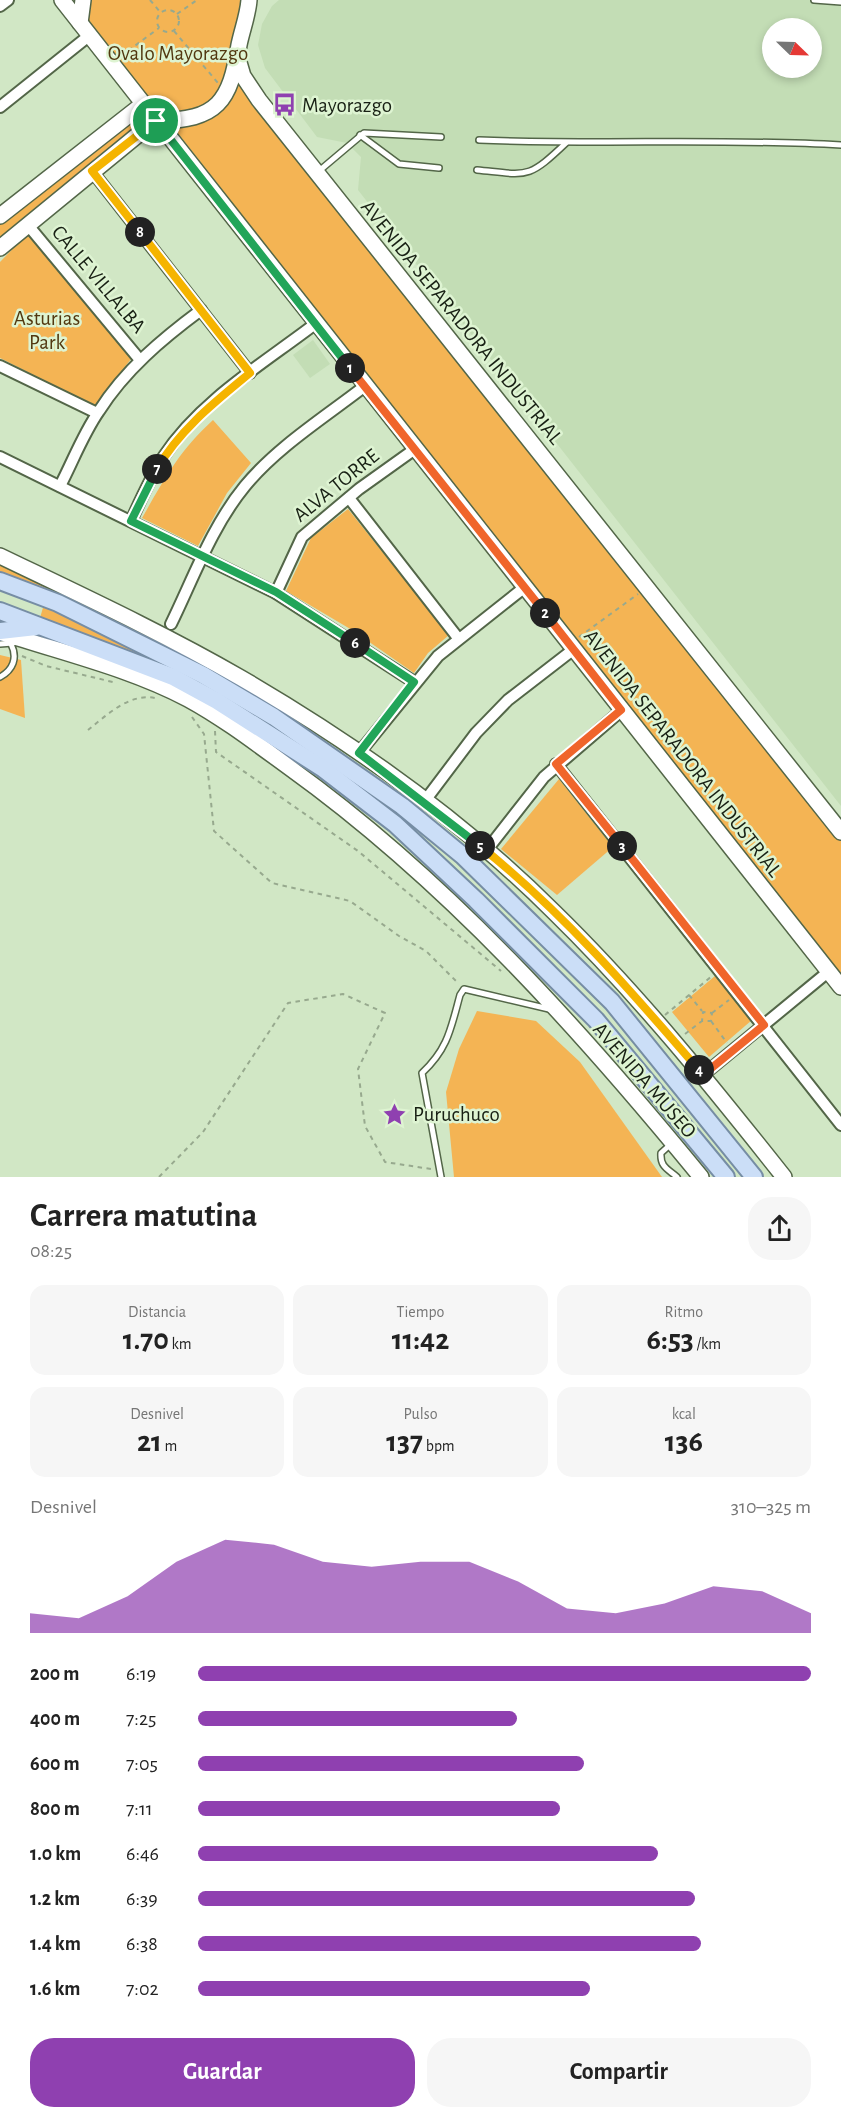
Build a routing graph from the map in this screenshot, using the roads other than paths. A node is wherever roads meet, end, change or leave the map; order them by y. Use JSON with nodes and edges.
{"nodes":[{"id":1,"x":8,"y":0,"type":"edge"},
{"id":2,"x":63,"y":0,"type":"edge"},
{"id":3,"x":82,"y":0,"type":"edge"},
{"id":4,"x":257,"y":0,"type":"edge"},
{"id":5,"x":814,"y":0,"type":"edge"},
{"id":6,"x":819,"y":0,"type":"edge"},
{"id":7,"x":841,"y":3,"type":"edge"},
{"id":8,"x":0,"y":6,"type":"edge"},
{"id":9,"x":248,"y":8,"type":"edge"},
{"id":10,"x":85,"y":29,"type":"junction"},
{"id":11,"x":238,"y":59,"type":"junction"},
{"id":12,"x":143,"y":104,"type":"junction"},
{"id":13,"x":0,"y":107,"type":"edge"},
{"id":14,"x":156,"y":120,"type":"junction"},
{"id":15,"x":360,"y":135,"type":"junction"},
{"id":16,"x":441,"y":137,"type":"dead end"},
{"id":17,"x":479,"y":140,"type":"dead end"},
{"id":18,"x":566,"y":143,"type":"junction"},
{"id":19,"x":841,"y":145,"type":"edge"},
{"id":20,"x":440,"y":168,"type":"dead end"},
{"id":21,"x":477,"y":170,"type":"dead end"},
{"id":22,"x":92,"y":171,"type":"junction"},
{"id":23,"x":316,"y":174,"type":"junction"},
{"id":24,"x":0,"y":216,"type":"edge"},
{"id":25,"x":27,"y":224,"type":"junction"},
{"id":26,"x":0,"y":248,"type":"edge"},
{"id":27,"x":201,"y":310,"type":"junction"},
{"id":28,"x":315,"y":324,"type":"junction"},
{"id":29,"x":140,"y":360,"type":"junction"},
{"id":30,"x":0,"y":366,"type":"edge"},
{"id":31,"x":250,"y":373,"type":"junction"},
{"id":32,"x":365,"y":386,"type":"junction"},
{"id":33,"x":97,"y":413,"type":"junction"},
{"id":34,"x":415,"y":449,"type":"junction"},
{"id":35,"x":0,"y":458,"type":"edge"},
{"id":36,"x":60,"y":486,"type":"junction"},
{"id":37,"x":349,"y":498,"type":"junction"},
{"id":38,"x":131,"y":521,"type":"junction"},
{"id":39,"x":0,"y":556,"type":"edge"},
{"id":40,"x":204,"y":557,"type":"junction"},
{"id":41,"x":0,"y":581,"type":"edge"},
{"id":42,"x":525,"y":587,"type":"junction"},
{"id":43,"x":18,"y":588,"type":"junction"},
{"id":44,"x":276,"y":592,"type":"junction"},
{"id":45,"x":0,"y":602,"type":"edge"},
{"id":46,"x":0,"y":611,"type":"edge"},
{"id":47,"x":171,"y":624,"type":"dead end"},
{"id":48,"x":43,"y":627,"type":"junction"},
{"id":49,"x":0,"y":632,"type":"edge"},
{"id":50,"x":458,"y":638,"type":"junction"},
{"id":51,"x":0,"y":644,"type":"edge"},
{"id":52,"x":15,"y":645,"type":"junction"},
{"id":53,"x":572,"y":647,"type":"junction"},
{"id":54,"x":0,"y":677,"type":"edge"},
{"id":55,"x":414,"y":682,"type":"junction"},
{"id":56,"x":621,"y":710,"type":"junction"},
{"id":57,"x":359,"y":753,"type":"junction"},
{"id":58,"x":556,"y":764,"type":"junction"},
{"id":59,"x":424,"y":802,"type":"junction"},
{"id":60,"x":841,"y":832,"type":"edge"},
{"id":61,"x":486,"y":851,"type":"junction"},
{"id":62,"x":828,"y":972,"type":"junction"},
{"id":63,"x":841,"y":987,"type":"edge"},
{"id":64,"x":557,"y":1011,"type":"junction"},
{"id":65,"x":764,"y":1025,"type":"junction"},
{"id":66,"x":703,"y":1075,"type":"junction"},
{"id":67,"x":841,"y":1125,"type":"edge"},
{"id":68,"x":673,"y":1143,"type":"junction"},
{"id":69,"x":747,"y":1174,"type":"edge"},
{"id":70,"x":441,"y":1177,"type":"edge"},
{"id":71,"x":677,"y":1177,"type":"edge"},
{"id":72,"x":701,"y":1177,"type":"edge"},
{"id":73,"x":726,"y":1177,"type":"edge"},
{"id":74,"x":784,"y":1177,"type":"edge"}],
"edges":[{"from":1,"to":8,"type":"street"},
{"from":2,"to":10,"type":"main road"},
{"from":3,"to":10,"type":"main road"},
{"from":4,"to":9,"type":"main road"},
{"from":5,"to":6,"type":"lane"},
{"from":6,"to":7,"type":"lane"},
{"from":9,"to":11,"type":"main road"},
{"from":10,"to":12,"type":"main road","name":"AVENIDA SEPARADORA INDUSTRIAL"},
{"from":10,"to":13,"type":"street"},
{"from":11,"to":14,"type":"main road"},
{"from":11,"to":23,"type":"main road","name":"AVENIDA SEPARADORA INDUSTRIAL"},
{"from":12,"to":14,"type":"main road","name":"AVENIDA SEPARADORA INDUSTRIAL"},
{"from":12,"to":24,"type":"main road"},
{"from":14,"to":22,"type":"main road"},
{"from":14,"to":28,"type":"main road","name":"AVENIDA SEPARADORA INDUSTRIAL"},
{"from":15,"to":16,"type":"lane"},
{"from":15,"to":20,"type":"lane"},
{"from":15,"to":23,"type":"lane"},
{"from":17,"to":18,"type":"lane"},
{"from":18,"to":19,"type":"lane"},
{"from":18,"to":21,"type":"lane"},
{"from":22,"to":25,"type":"main road"},
{"from":22,"to":27,"type":"street"},
{"from":23,"to":60,"type":"main road","name":"AVENIDA SEPARADORA INDUSTRIAL"},
{"from":25,"to":26,"type":"main road"},
{"from":25,"to":29,"type":"street","name":"CALLE VILLALBA"},
{"from":27,"to":29,"type":"street"},
{"from":27,"to":31,"type":"street"},
{"from":28,"to":31,"type":"street"},
{"from":28,"to":32,"type":"main road","name":"AVENIDA SEPARADORA INDUSTRIAL"},
{"from":29,"to":33,"type":"street"},
{"from":30,"to":33,"type":"street"},
{"from":31,"to":38,"type":"street"},
{"from":32,"to":34,"type":"main road","name":"AVENIDA SEPARADORA INDUSTRIAL"},
{"from":32,"to":40,"type":"street"},
{"from":33,"to":36,"type":"street"},
{"from":34,"to":37,"type":"street","name":"ALVA TORRE"},
{"from":34,"to":42,"type":"main road","name":"AVENIDA SEPARADORA INDUSTRIAL"},
{"from":35,"to":36,"type":"street"},
{"from":36,"to":38,"type":"street"},
{"from":37,"to":44,"type":"street","name":"ALVA TORRE"},
{"from":37,"to":50,"type":"street"},
{"from":38,"to":40,"type":"street"},
{"from":39,"to":57,"type":"main road"},
{"from":40,"to":44,"type":"street"},
{"from":40,"to":47,"type":"street"},
{"from":41,"to":43,"type":"main road"},
{"from":42,"to":50,"type":"street"},
{"from":42,"to":53,"type":"main road","name":"AVENIDA SEPARADORA INDUSTRIAL"},
{"from":43,"to":45,"type":"main road"},
{"from":43,"to":69,"type":"main road"},
{"from":44,"to":55,"type":"street"},
{"from":46,"to":48,"type":"main road"},
{"from":48,"to":49,"type":"main road"},
{"from":48,"to":73,"type":"main road"},
{"from":49,"to":52,"type":"main road","name":"AVENIDA MUSEO"},
{"from":50,"to":55,"type":"street"},
{"from":51,"to":52,"type":"lane"},
{"from":52,"to":54,"type":"lane"},
{"from":52,"to":64,"type":"main road","name":"AVENIDA MUSEO"},
{"from":53,"to":56,"type":"main road","name":"AVENIDA SEPARADORA INDUSTRIAL"},
{"from":53,"to":59,"type":"street"},
{"from":55,"to":57,"type":"street"},
{"from":56,"to":58,"type":"street"},
{"from":56,"to":62,"type":"main road","name":"AVENIDA SEPARADORA INDUSTRIAL"},
{"from":57,"to":59,"type":"main road"},
{"from":58,"to":61,"type":"street"},
{"from":58,"to":65,"type":"street"},
{"from":59,"to":61,"type":"main road"},
{"from":61,"to":66,"type":"main road"},
{"from":62,"to":63,"type":"main road","name":"AVENIDA SEPARADORA INDUSTRIAL"},
{"from":62,"to":65,"type":"street"},
{"from":64,"to":68,"type":"main road","name":"AVENIDA MUSEO"},
{"from":64,"to":70,"type":"lane"},
{"from":65,"to":66,"type":"street"},
{"from":65,"to":67,"type":"street"},
{"from":66,"to":74,"type":"main road"},
{"from":68,"to":71,"type":"lane"},
{"from":68,"to":72,"type":"main road","name":"AVENIDA MUSEO"}]}
